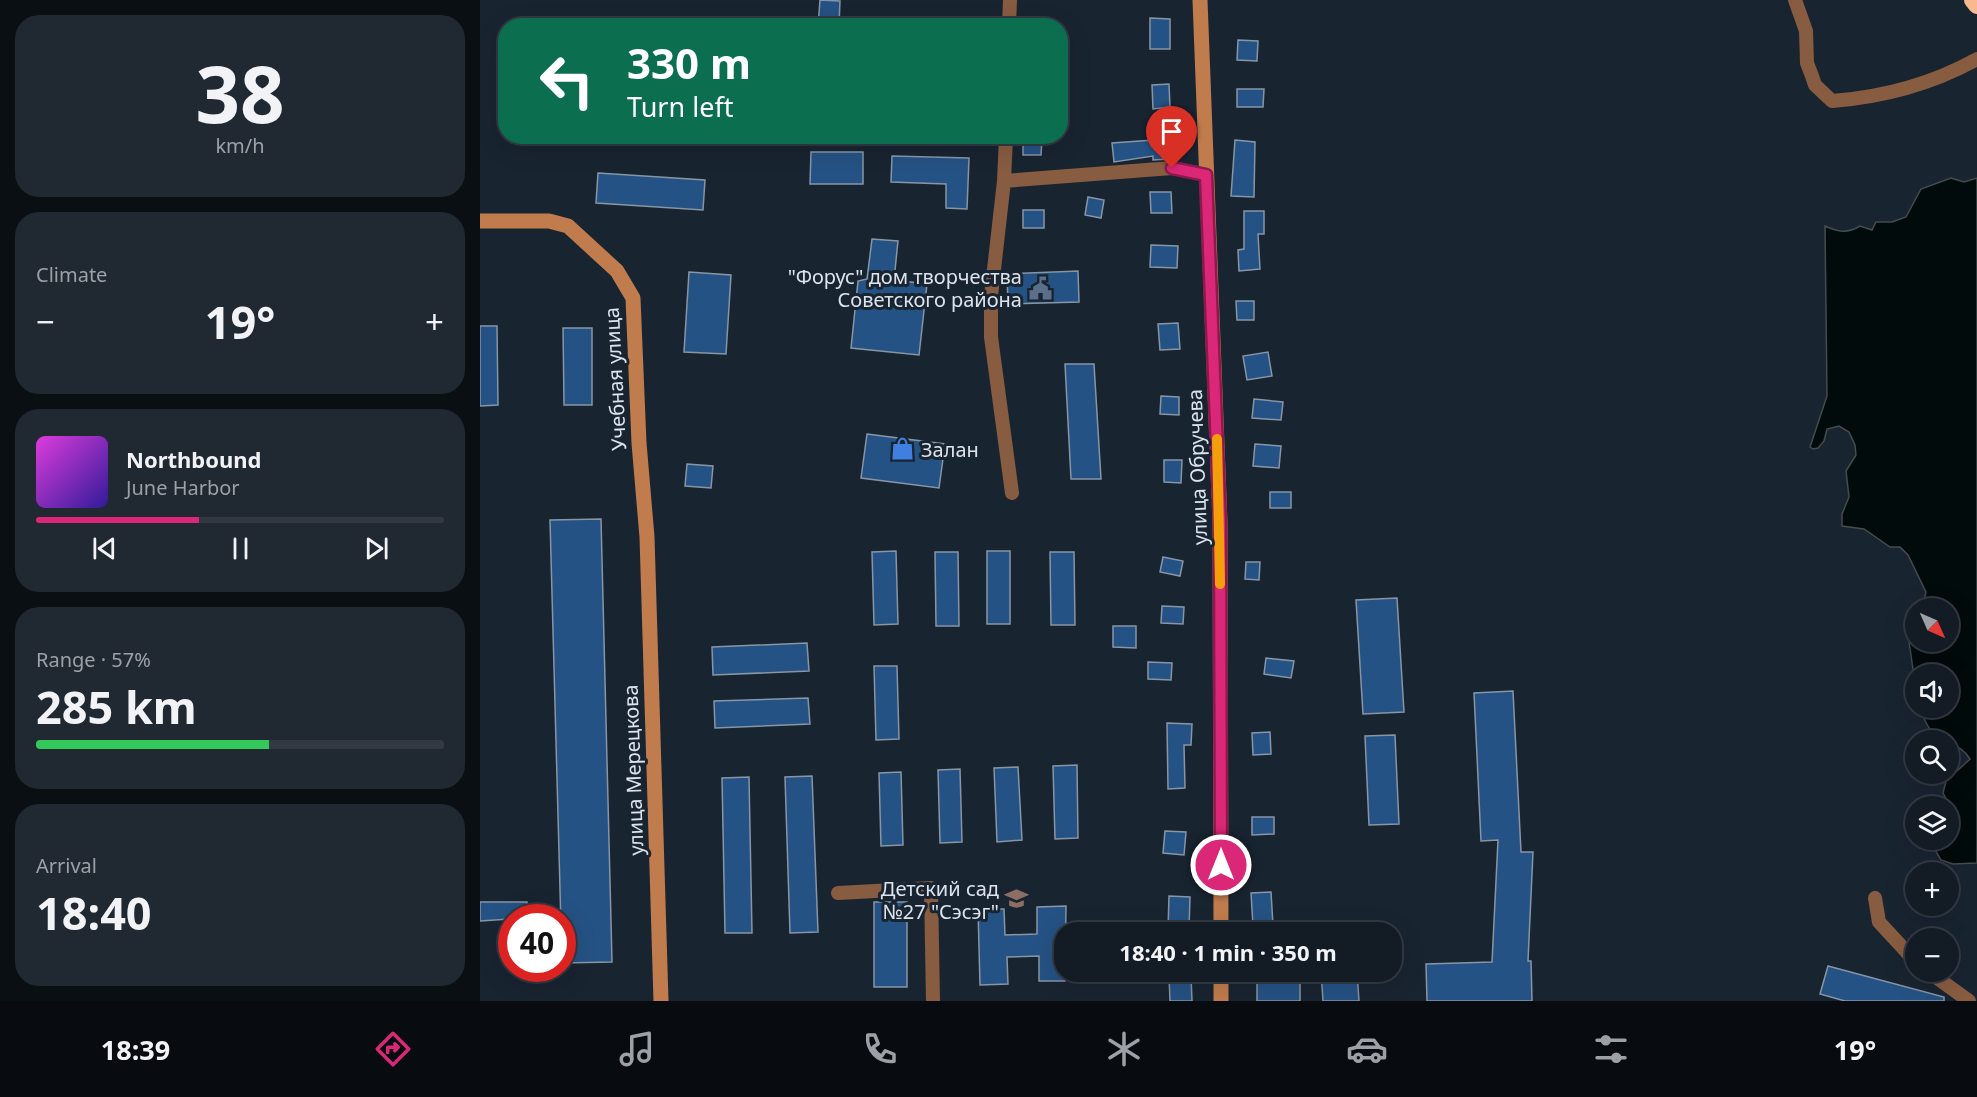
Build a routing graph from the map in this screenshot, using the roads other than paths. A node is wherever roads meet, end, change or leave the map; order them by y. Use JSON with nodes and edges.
{"nodes":[{"id":1,"x":1010,"y":0,"type":"edge"},
{"id":2,"x":1200,"y":0,"type":"edge"},
{"id":3,"x":1795,"y":0,"type":"edge"},
{"id":4,"x":1973,"y":0,"type":"edge"},
{"id":5,"x":1977,"y":5,"type":"edge"},
{"id":6,"x":1009,"y":18,"type":"edge"},
{"id":7,"x":1977,"y":59,"type":"edge"},
{"id":8,"x":1006,"y":144,"type":"edge"},
{"id":9,"x":1206,"y":175,"type":"junction"},
{"id":10,"x":1004,"y":181,"type":"junction"},
{"id":11,"x":480,"y":221,"type":"edge"},
{"id":12,"x":1012,"y":493,"type":"dead end"},
{"id":13,"x":647,"y":537,"type":"joint"},
{"id":14,"x":838,"y":892,"type":"dead end"},
{"id":15,"x":1875,"y":898,"type":"dead end"},
{"id":16,"x":1221,"y":922,"type":"edge"},
{"id":17,"x":1905,"y":952,"type":"edge"},
{"id":18,"x":1221,"y":982,"type":"edge"},
{"id":19,"x":1943,"y":982,"type":"edge"},
{"id":20,"x":661,"y":1001,"type":"edge"},
{"id":21,"x":933,"y":1001,"type":"edge"},
{"id":22,"x":1221,"y":1001,"type":"edge"},
{"id":23,"x":1969,"y":1001,"type":"edge"}],
"edges":[{"from":1,"to":6,"type":"street"},
{"from":2,"to":9,"type":"street","name":"улица Обручева"},
{"from":3,"to":7,"type":"street"},
{"from":4,"to":5,"type":"highway"},
{"from":8,"to":10,"type":"street"},
{"from":9,"to":10,"type":"street"},
{"from":9,"to":16,"type":"street","name":"улица Обручева"},
{"from":10,"to":12,"type":"street"},
{"from":11,"to":13,"type":"street","name":"Учебная улица"},
{"from":13,"to":20,"type":"street","name":"улица Мерецкова"},
{"from":14,"to":21,"type":"street"},
{"from":15,"to":17,"type":"street"},
{"from":18,"to":22,"type":"street"},
{"from":19,"to":23,"type":"street"}]}
